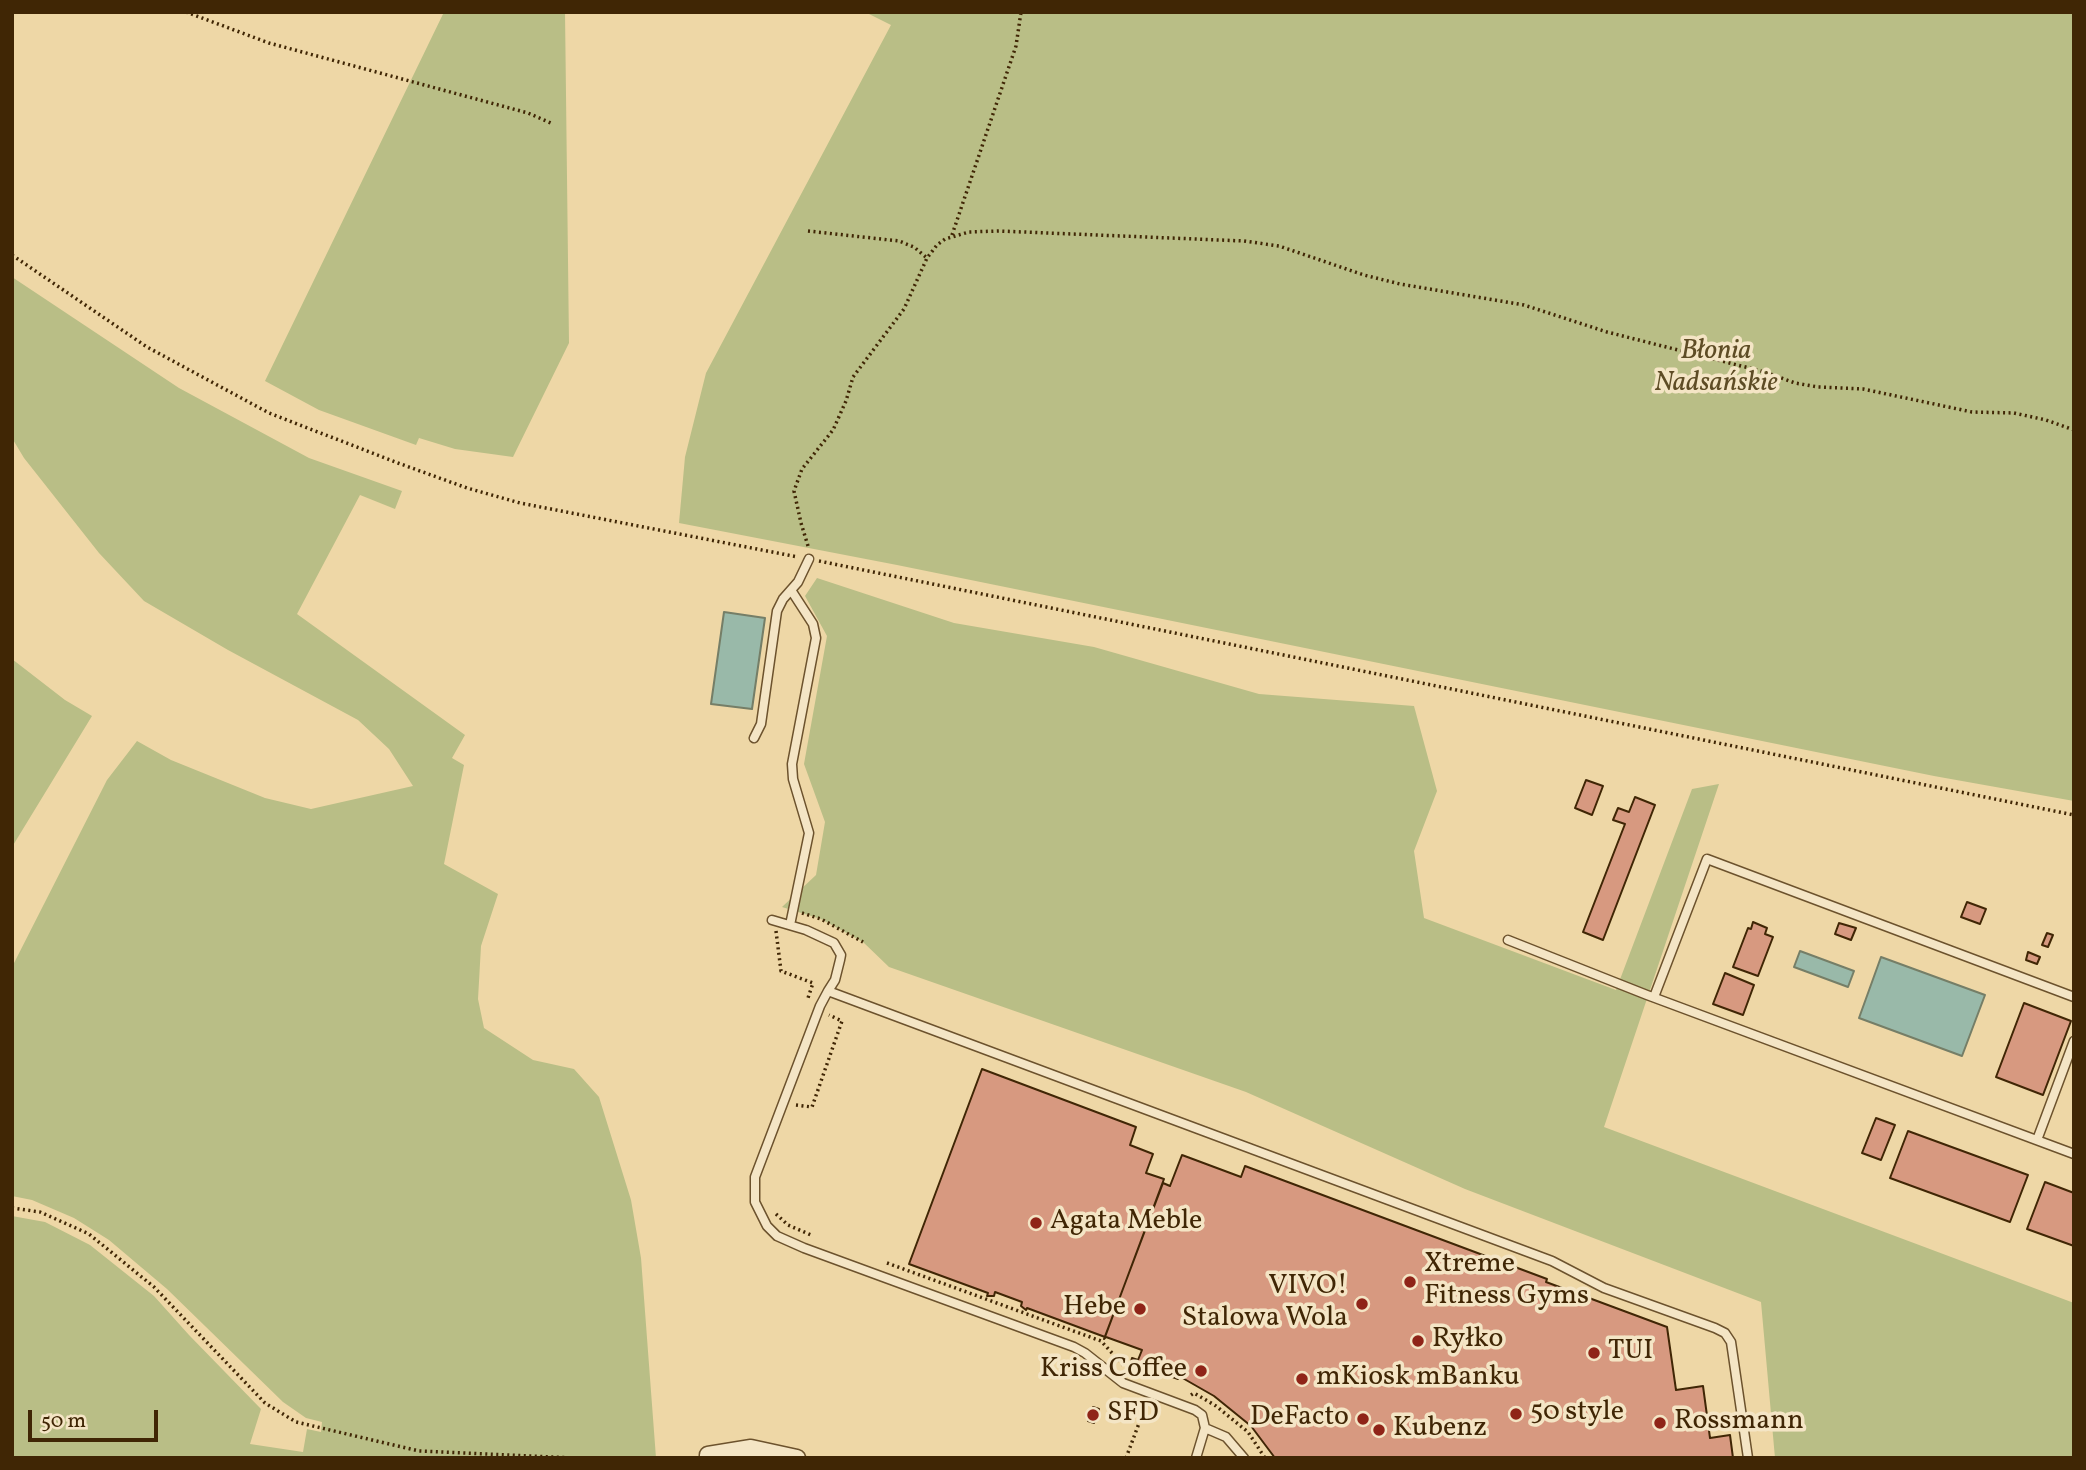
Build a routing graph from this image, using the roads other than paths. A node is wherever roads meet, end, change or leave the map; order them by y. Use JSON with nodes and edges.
{"nodes":[{"id":1,"x":809,"y":559,"type":"road end"},
{"id":2,"x":791,"y":590,"type":"junction"},
{"id":3,"x":754,"y":738,"type":"dead end"},
{"id":4,"x":775,"y":921,"type":"road end"},
{"id":5,"x":790,"y":925,"type":"junction"},
{"id":6,"x":1508,"y":940,"type":"dead end"},
{"id":7,"x":828,"y":991,"type":"junction"},
{"id":8,"x":1654,"y":997,"type":"junction"},
{"id":9,"x":2074,"y":997,"type":"edge"},
{"id":10,"x":2074,"y":1041,"type":"edge"},
{"id":11,"x":2037,"y":1140,"type":"junction"},
{"id":12,"x":2074,"y":1154,"type":"edge"},
{"id":13,"x":1205,"y":1428,"type":"junction"},
{"id":14,"x":708,"y":1456,"type":"edge"},
{"id":15,"x":797,"y":1458,"type":"edge"},
{"id":16,"x":1196,"y":1458,"type":"edge"},
{"id":17,"x":1244,"y":1458,"type":"edge"},
{"id":18,"x":1748,"y":1458,"type":"edge"}],
"edges":[{"from":1,"to":2,"type":"lane"},
{"from":2,"to":3,"type":"lane"},
{"from":2,"to":5,"type":"lane"},
{"from":4,"to":5,"type":"lane"},
{"from":5,"to":7,"type":"lane"},
{"from":6,"to":8,"type":"lane"},
{"from":7,"to":13,"type":"lane"},
{"from":7,"to":18,"type":"lane"},
{"from":8,"to":9,"type":"lane"},
{"from":8,"to":11,"type":"lane"},
{"from":10,"to":11,"type":"lane"},
{"from":11,"to":12,"type":"lane"},
{"from":13,"to":16,"type":"lane"},
{"from":13,"to":17,"type":"lane"},
{"from":14,"to":15,"type":"street"}]}
